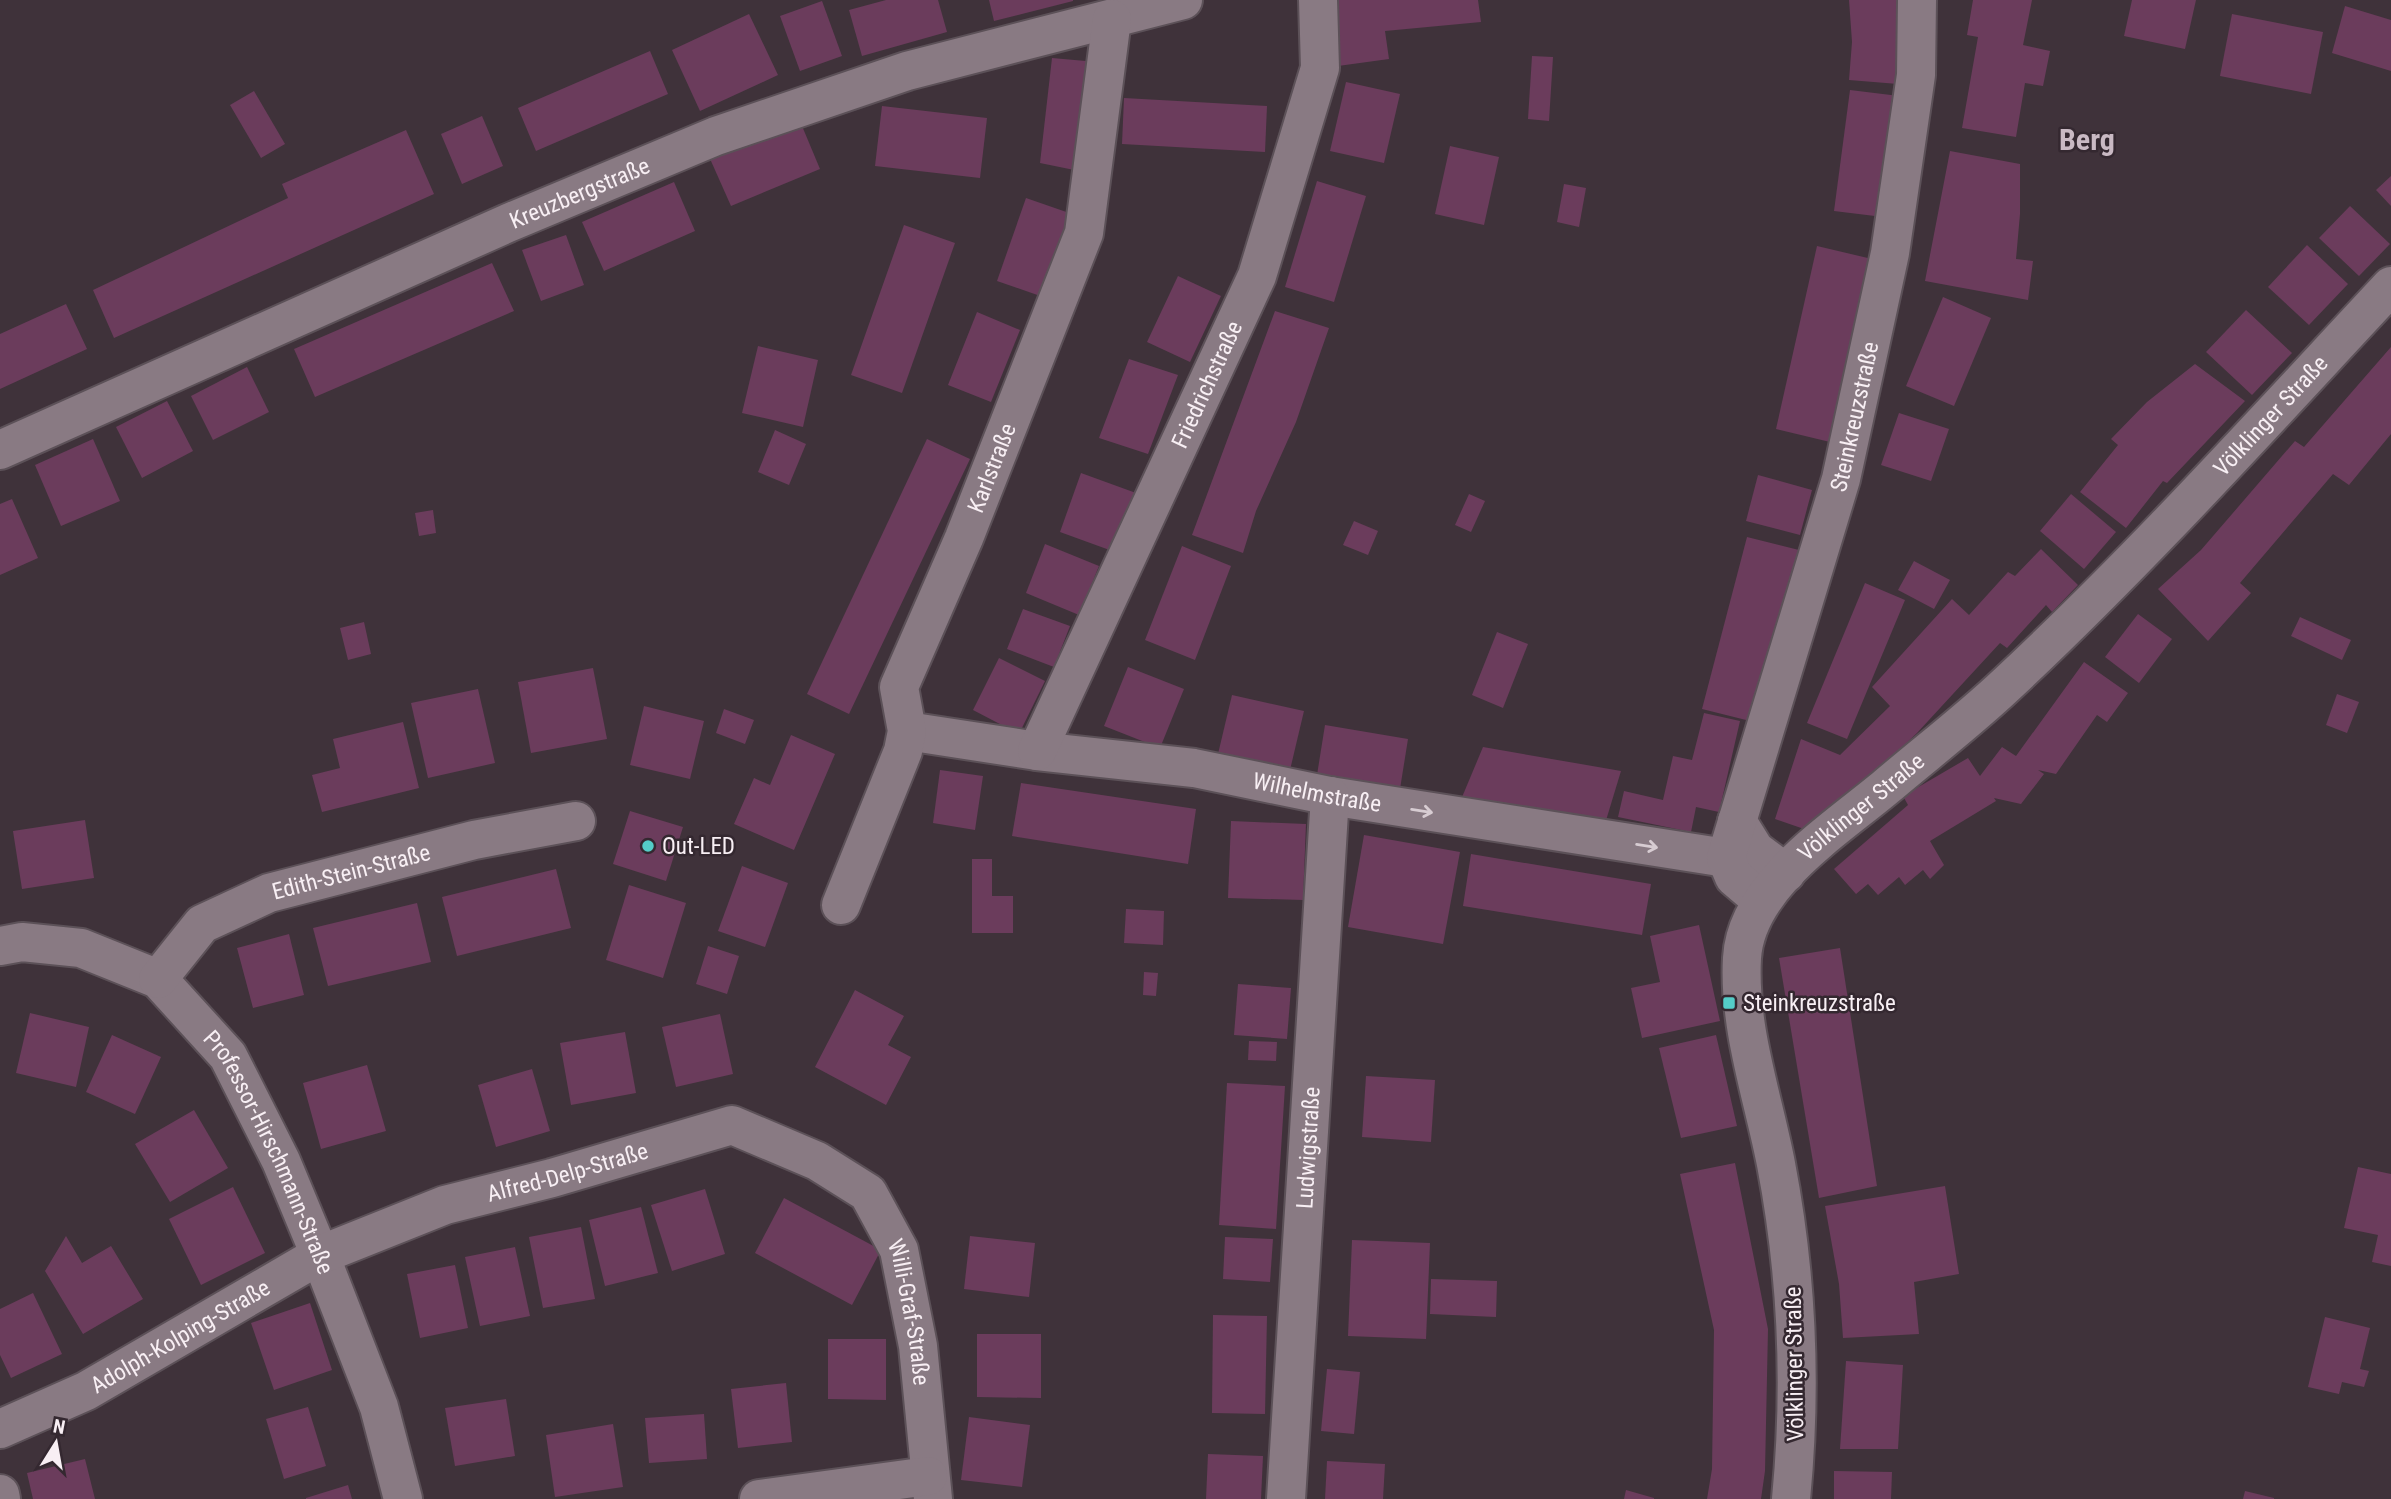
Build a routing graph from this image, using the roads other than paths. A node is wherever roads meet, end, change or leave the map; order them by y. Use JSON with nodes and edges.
{"nodes":[{"id":1,"x":1183,"y":0,"type":"edge"},
{"id":2,"x":1318,"y":0,"type":"edge"},
{"id":3,"x":1917,"y":0,"type":"edge"},
{"id":4,"x":1112,"y":19,"type":"junction"},
{"id":5,"x":2391,"y":286,"type":"edge"},
{"id":6,"x":0,"y":450,"type":"edge"},
{"id":7,"x":907,"y":731,"type":"junction"},
{"id":8,"x":1037,"y":751,"type":"junction"},
{"id":9,"x":1330,"y":796,"type":"junction"},
{"id":10,"x":576,"y":821,"type":"dead end"},
{"id":11,"x":1737,"y":821,"type":"junction"},
{"id":12,"x":1726,"y":858,"type":"junction"},
{"id":13,"x":1773,"y":886,"type":"junction"},
{"id":14,"x":841,"y":905,"type":"dead end"},
{"id":15,"x":0,"y":946,"type":"edge"},
{"id":16,"x":158,"y":979,"type":"junction"},
{"id":17,"x":817,"y":1161,"type":"joint"},
{"id":18,"x":320,"y":1255,"type":"junction"},
{"id":19,"x":0,"y":1429,"type":"edge"},
{"id":20,"x":930,"y":1488,"type":"edge"},
{"id":21,"x":403,"y":1499,"type":"edge"},
{"id":22,"x":759,"y":1499,"type":"edge"},
{"id":23,"x":1286,"y":1499,"type":"edge"},
{"id":24,"x":1791,"y":1499,"type":"edge"}],
"edges":[{"from":1,"to":4,"type":"street","name":"Kreuzbergstraße"},
{"from":2,"to":8,"type":"street","name":"Friedrichstraße"},
{"from":3,"to":11,"type":"street","name":"Steinkreuzstraße"},
{"from":4,"to":6,"type":"street","name":"Kreuzbergstraße"},
{"from":4,"to":7,"type":"street","name":"Karlstraße"},
{"from":5,"to":13,"type":"street","name":"Völklinger Straße"},
{"from":7,"to":8,"type":"street","name":"Wilhelmstraße"},
{"from":7,"to":14,"type":"street","name":"Karlstraße"},
{"from":8,"to":9,"type":"street","name":"Wilhelmstraße"},
{"from":9,"to":12,"type":"street","name":"Wilhelmstraße","one_way":true},
{"from":9,"to":23,"type":"street","name":"Ludwigstraße"},
{"from":10,"to":16,"type":"street","name":"Edith-Stein-Straße"},
{"from":11,"to":12,"type":"street","name":"Steinkreuzstraße"},
{"from":11,"to":13,"type":"street"},
{"from":12,"to":13,"type":"street"},
{"from":13,"to":24,"type":"street","name":"Völklinger Straße"},
{"from":15,"to":16,"type":"street","name":"Professor-Hirschmann-Straße"},
{"from":16,"to":18,"type":"street","name":"Professor-Hirschmann-Straße"},
{"from":17,"to":18,"type":"street","name":"Alfred-Delp-Straße"},
{"from":17,"to":20,"type":"street","name":"Willi-Graf-Straße"},
{"from":18,"to":19,"type":"street","name":"Adolph-Kolping-Straße"},
{"from":18,"to":21,"type":"street","name":"Professor-Hirschmann-Straße"},
{"from":20,"to":22,"type":"street"}]}
